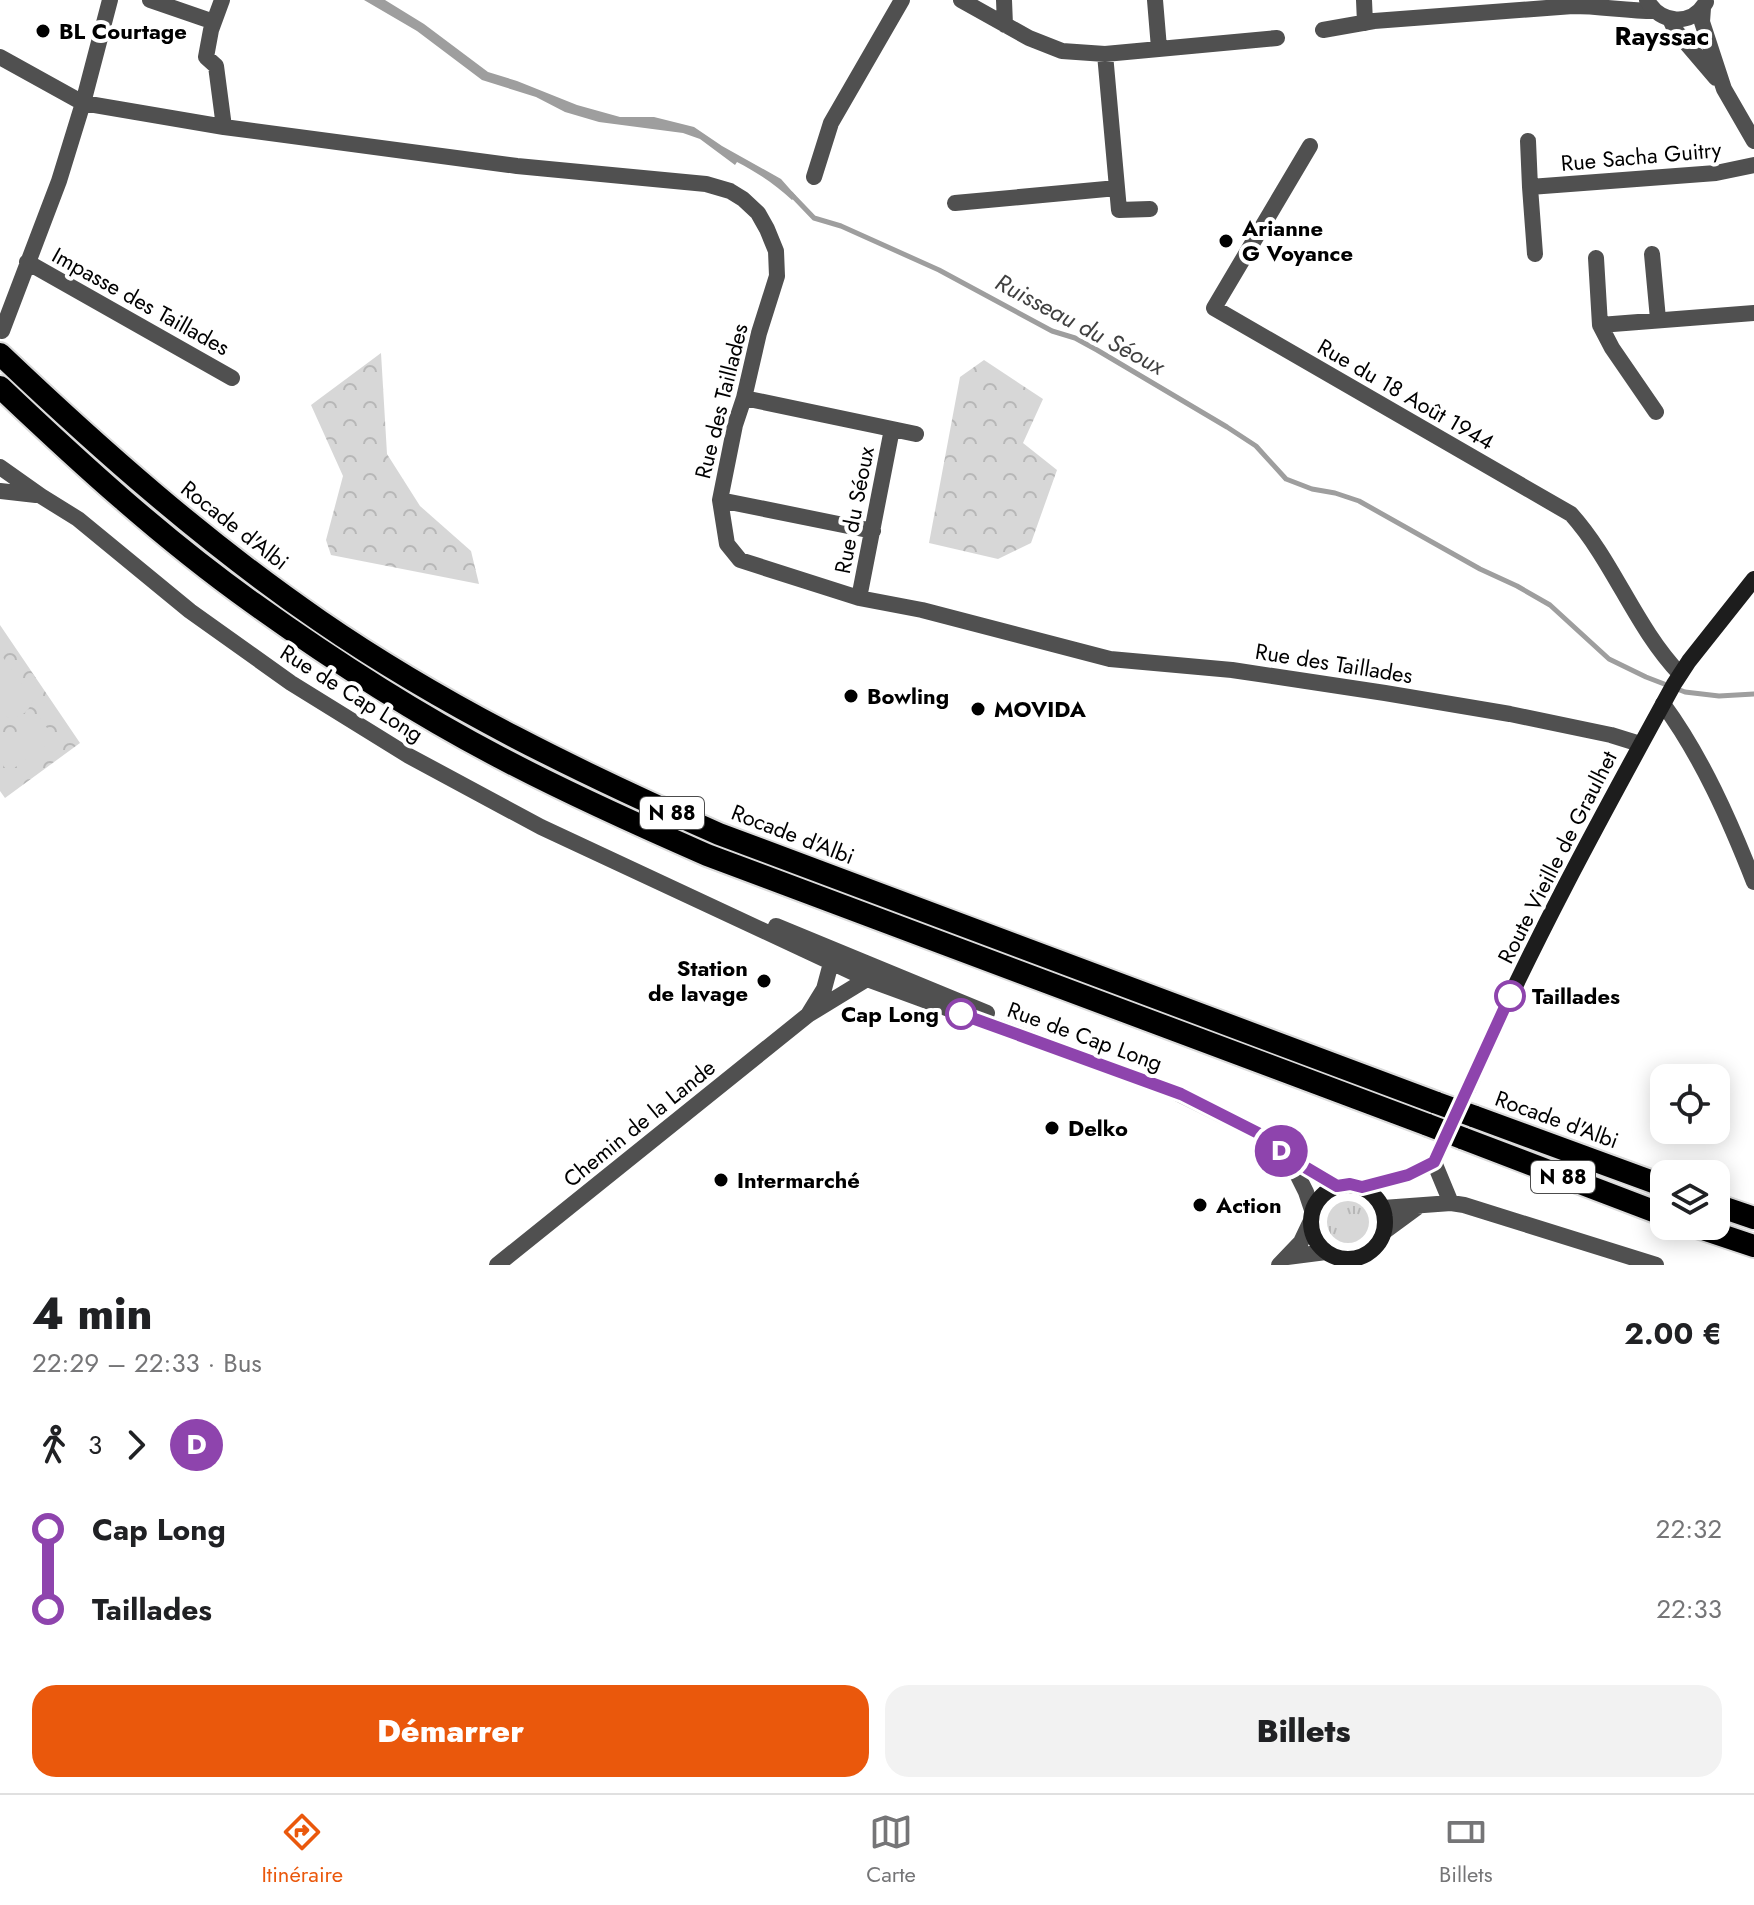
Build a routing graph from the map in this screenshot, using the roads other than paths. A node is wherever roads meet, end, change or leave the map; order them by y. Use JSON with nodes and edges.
{"nodes":[{"id":1,"x":110,"y":0,"type":"edge"},
{"id":2,"x":150,"y":0,"type":"edge"},
{"id":3,"x":222,"y":0,"type":"edge"},
{"id":4,"x":902,"y":0,"type":"edge"},
{"id":5,"x":961,"y":0,"type":"edge"},
{"id":6,"x":1004,"y":0,"type":"edge"},
{"id":7,"x":1155,"y":0,"type":"edge"},
{"id":8,"x":1364,"y":0,"type":"edge"},
{"id":9,"x":1594,"y":0,"type":"edge"},
{"id":10,"x":1705,"y":4,"type":"edge"},
{"id":11,"x":1573,"y":6,"type":"junction"},
{"id":12,"x":1650,"y":6,"type":"edge"},
{"id":13,"x":1670,"y":19,"type":"junction"},
{"id":14,"x":214,"y":22,"type":"junction"},
{"id":15,"x":1365,"y":23,"type":"junction"},
{"id":16,"x":1005,"y":25,"type":"junction"},
{"id":17,"x":1323,"y":30,"type":"dead end"},
{"id":18,"x":1277,"y":38,"type":"dead end"},
{"id":19,"x":1159,"y":48,"type":"junction"},
{"id":20,"x":1105,"y":54,"type":"junction"},
{"id":21,"x":0,"y":57,"type":"edge"},
{"id":22,"x":1724,"y":89,"type":"junction"},
{"id":23,"x":83,"y":103,"type":"junction"},
{"id":24,"x":224,"y":127,"type":"junction"},
{"id":25,"x":1528,"y":141,"type":"dead end"},
{"id":26,"x":1754,"y":141,"type":"edge"},
{"id":27,"x":1310,"y":146,"type":"dead end"},
{"id":28,"x":1754,"y":165,"type":"edge"},
{"id":29,"x":814,"y":177,"type":"dead end"},
{"id":30,"x":1530,"y":187,"type":"junction"},
{"id":31,"x":1117,"y":188,"type":"junction"},
{"id":32,"x":955,"y":203,"type":"dead end"},
{"id":33,"x":1150,"y":209,"type":"dead end"},
{"id":34,"x":1535,"y":254,"type":"dead end"},
{"id":35,"x":1652,"y":254,"type":"dead end"},
{"id":36,"x":1596,"y":258,"type":"dead end"},
{"id":37,"x":27,"y":262,"type":"junction"},
{"id":38,"x":1754,"y":313,"type":"edge"},
{"id":39,"x":1658,"y":319,"type":"junction"},
{"id":40,"x":1600,"y":325,"type":"junction"},
{"id":41,"x":2,"y":331,"type":"dead end"},
{"id":42,"x":0,"y":354,"type":"edge"},
{"id":43,"x":232,"y":378,"type":"dead end"},
{"id":44,"x":0,"y":387,"type":"edge"},
{"id":45,"x":744,"y":398,"type":"junction"},
{"id":46,"x":1656,"y":412,"type":"dead end"},
{"id":47,"x":892,"y":429,"type":"junction"},
{"id":48,"x":916,"y":434,"type":"dead end"},
{"id":49,"x":0,"y":467,"type":"edge"},
{"id":50,"x":0,"y":491,"type":"edge"},
{"id":51,"x":41,"y":496,"type":"junction"},
{"id":52,"x":720,"y":500,"type":"junction"},
{"id":53,"x":873,"y":531,"type":"junction"},
{"id":54,"x":1754,"y":579,"type":"edge"},
{"id":55,"x":859,"y":598,"type":"junction"},
{"id":56,"x":1672,"y":688,"type":"junction"},
{"id":57,"x":1640,"y":744,"type":"junction"},
{"id":58,"x":1754,"y":882,"type":"edge"},
{"id":59,"x":666,"y":885,"type":"junction"},
{"id":60,"x":808,"y":939,"type":"junction"},
{"id":61,"x":831,"y":963,"type":"junction"},
{"id":62,"x":863,"y":972,"type":"junction"},
{"id":63,"x":947,"y":996,"type":"junction"},
{"id":64,"x":808,"y":1015,"type":"junction"},
{"id":65,"x":1468,"y":1089,"type":"tunnel mouth"},
{"id":66,"x":1181,"y":1094,"type":"junction"},
{"id":67,"x":1288,"y":1157,"type":"junction"},
{"id":68,"x":1436,"y":1157,"type":"joint"},
{"id":69,"x":1408,"y":1175,"type":"junction"},
{"id":70,"x":1650,"y":1181,"type":"edge"},
{"id":71,"x":1337,"y":1186,"type":"junction"},
{"id":72,"x":1362,"y":1187,"type":"junction"},
{"id":73,"x":1451,"y":1203,"type":"junction"},
{"id":74,"x":1381,"y":1204,"type":"junction"},
{"id":75,"x":1421,"y":1205,"type":"junction"},
{"id":76,"x":1650,"y":1210,"type":"edge"},
{"id":77,"x":1730,"y":1210,"type":"edge"},
{"id":78,"x":1311,"y":1217,"type":"junction"},
{"id":79,"x":1754,"y":1218,"type":"edge"},
{"id":80,"x":1385,"y":1231,"type":"junction"},
{"id":81,"x":1730,"y":1238,"type":"edge"},
{"id":82,"x":1754,"y":1246,"type":"edge"},
{"id":83,"x":1376,"y":1248,"type":"junction"},
{"id":84,"x":1334,"y":1258,"type":"edge"},
{"id":85,"x":1283,"y":1261,"type":"edge"},
{"id":86,"x":497,"y":1265,"type":"edge"},
{"id":87,"x":1373,"y":1265,"type":"edge"},
{"id":88,"x":1656,"y":1265,"type":"edge"}],
"edges":[{"from":1,"to":23,"type":"street"},
{"from":2,"to":14,"type":"street"},
{"from":3,"to":14,"type":"street"},
{"from":4,"to":29,"type":"street"},
{"from":5,"to":16,"type":"street"},
{"from":6,"to":16,"type":"street"},
{"from":7,"to":19,"type":"street"},
{"from":8,"to":15,"type":"street"},
{"from":9,"to":11,"type":"street"},
{"from":10,"to":13,"type":"street"},
{"from":10,"to":22,"type":"street"},
{"from":11,"to":12,"type":"street"},
{"from":11,"to":15,"type":"street"},
{"from":12,"to":13,"type":"street"},
{"from":13,"to":22,"type":"street"},
{"from":14,"to":24,"type":"street"},
{"from":15,"to":17,"type":"street"},
{"from":16,"to":20,"type":"street"},
{"from":18,"to":19,"type":"street"},
{"from":19,"to":20,"type":"street"},
{"from":20,"to":31,"type":"street"},
{"from":21,"to":23,"type":"street","name":"Rue des Taillades"},
{"from":22,"to":26,"type":"street"},
{"from":23,"to":24,"type":"street","name":"Rue des Taillades"},
{"from":23,"to":37,"type":"street"},
{"from":24,"to":45,"type":"street","name":"Rue des Taillades"},
{"from":25,"to":30,"type":"street","name":"Rue Sacha Guitry"},
{"from":27,"to":56,"type":"street","name":"Rue du 18 Août 1944"},
{"from":28,"to":30,"type":"street","name":"Rue Sacha Guitry"},
{"from":30,"to":34,"type":"street","name":"Rue Sacha Guitry"},
{"from":31,"to":32,"type":"street"},
{"from":31,"to":33,"type":"street"},
{"from":35,"to":39,"type":"street"},
{"from":36,"to":40,"type":"street"},
{"from":37,"to":41,"type":"street"},
{"from":37,"to":43,"type":"street","name":"Impasse des Taillades"},
{"from":38,"to":39,"type":"street"},
{"from":39,"to":40,"type":"street"},
{"from":40,"to":46,"type":"street"},
{"from":42,"to":70,"type":"highway","name":"Rocade d'Albi","number":"N 88","bridge":true},
{"from":44,"to":76,"type":"highway","number":"N 88","bridge":true},
{"from":45,"to":47,"type":"street","name":"Rue du Séoux"},
{"from":45,"to":52,"type":"street","name":"Rue des Taillades"},
{"from":47,"to":48,"type":"street","name":"Rue du Séoux"},
{"from":47,"to":53,"type":"street","name":"Rue du Séoux"},
{"from":49,"to":51,"type":"street","name":"Rue de Cap Long"},
{"from":50,"to":51,"type":"street","name":"Rue de Cap Long"},
{"from":51,"to":59,"type":"street","name":"Rue de Cap Long"},
{"from":52,"to":53,"type":"street"},
{"from":52,"to":55,"type":"street","name":"Rue des Taillades"},
{"from":53,"to":55,"type":"street","name":"Rue du Séoux"},
{"from":54,"to":56,"type":"main road","name":"Route Vieille de Graulhet"},
{"from":55,"to":57,"type":"street","name":"Rue des Taillades"},
{"from":56,"to":57,"type":"main road","name":"Route Vieille de Graulhet"},
{"from":56,"to":58,"type":"street"},
{"from":57,"to":65,"type":"main road","name":"Route Vieille de Graulhet"},
{"from":59,"to":60,"type":"street","name":"Rue de Cap Long"},
{"from":59,"to":61,"type":"street","name":"Rue de Cap Long"},
{"from":60,"to":62,"type":"street"},
{"from":60,"to":63,"type":"street","name":"Rue de Cap Long"},
{"from":61,"to":62,"type":"street"},
{"from":61,"to":64,"type":"street","name":"Chemin de la Lande"},
{"from":62,"to":63,"type":"street"},
{"from":62,"to":64,"type":"street","name":"Chemin de la Lande"},
{"from":62,"to":66,"type":"street","name":"Rue de Cap Long"},
{"from":63,"to":66,"type":"street","name":"Rue de Cap Long"},
{"from":64,"to":86,"type":"street","name":"Chemin de la Lande"},
{"from":66,"to":67,"type":"street","name":"Rue de Cap Long"},
{"from":67,"to":71,"type":"street","name":"Rue de Cap Long"},
{"from":67,"to":78,"type":"street","name":"Rue de Cap Long"},
{"from":68,"to":69,"type":"main road"},
{"from":68,"to":73,"type":"street"},
{"from":69,"to":72,"type":"main road"},
{"from":69,"to":74,"type":"main road"},
{"from":71,"to":72,"type":"main road"},
{"from":71,"to":78,"type":"main road"},
{"from":72,"to":74,"type":"main road"},
{"from":73,"to":75,"type":"street"},
{"from":73,"to":88,"type":"street"},
{"from":74,"to":75,"type":"street"},
{"from":74,"to":80,"type":"main road"},
{"from":75,"to":80,"type":"street"},
{"from":77,"to":79,"type":"highway"},
{"from":78,"to":84,"type":"main road"},
{"from":78,"to":85,"type":"street"},
{"from":80,"to":83,"type":"main road"},
{"from":81,"to":82,"type":"highway"},
{"from":83,"to":84,"type":"main road"},
{"from":83,"to":87,"type":"main road"},
{"from":84,"to":85,"type":"street"}]}
